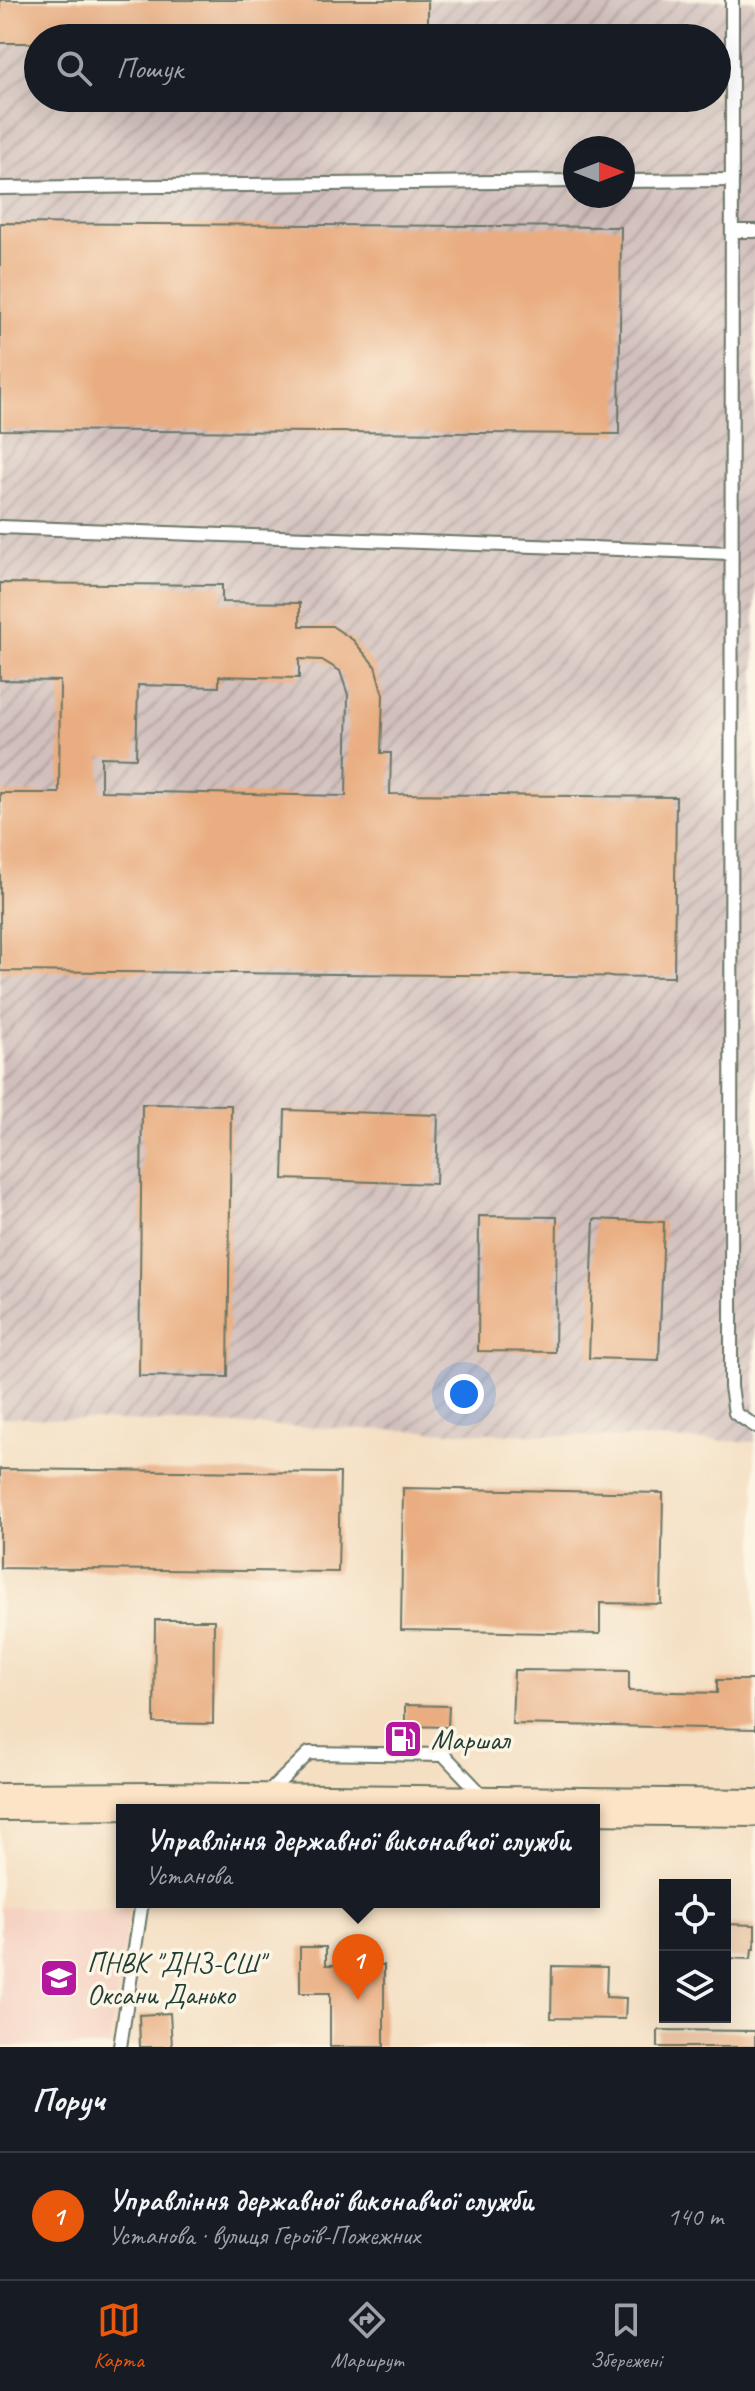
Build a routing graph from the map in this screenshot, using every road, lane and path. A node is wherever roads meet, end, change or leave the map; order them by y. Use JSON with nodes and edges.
{"nodes":[{"id":1,"x":732,"y":0,"type":"edge"},
{"id":2,"x":732,"y":180,"type":"junction"},
{"id":3,"x":563,"y":181,"type":"edge"},
{"id":4,"x":635,"y":181,"type":"edge"},
{"id":5,"x":0,"y":188,"type":"edge"},
{"id":6,"x":732,"y":231,"type":"junction"},
{"id":7,"x":755,"y":231,"type":"edge"},
{"id":8,"x":0,"y":527,"type":"edge"},
{"id":9,"x":731,"y":553,"type":"junction"},
{"id":10,"x":755,"y":1426,"type":"edge"},
{"id":11,"x":0,"y":1802,"type":"edge"},
{"id":12,"x":259,"y":1802,"type":"junction"},
{"id":13,"x":116,"y":1804,"type":"edge"},
{"id":14,"x":191,"y":1804,"type":"edge"},
{"id":15,"x":414,"y":1804,"type":"edge"},
{"id":16,"x":491,"y":1804,"type":"edge"},
{"id":17,"x":600,"y":1806,"type":"edge"},
{"id":18,"x":755,"y":1808,"type":"edge"},
{"id":19,"x":141,"y":1908,"type":"edge"},
{"id":20,"x":120,"y":2047,"type":"edge"}],
"edges":[{"from":1,"to":2,"type":"lane"},
{"from":2,"to":4,"type":"lane"},
{"from":2,"to":6,"type":"lane"},
{"from":3,"to":5,"type":"lane"},
{"from":6,"to":7,"type":"lane"},
{"from":6,"to":9,"type":"lane"},
{"from":8,"to":9,"type":"lane"},
{"from":9,"to":10,"type":"lane"},
{"from":11,"to":13,"type":"street"},
{"from":12,"to":14,"type":"street"},
{"from":12,"to":15,"type":"street"},
{"from":12,"to":16,"type":"lane"},
{"from":17,"to":18,"type":"street"},
{"from":19,"to":20,"type":"lane"}]}
